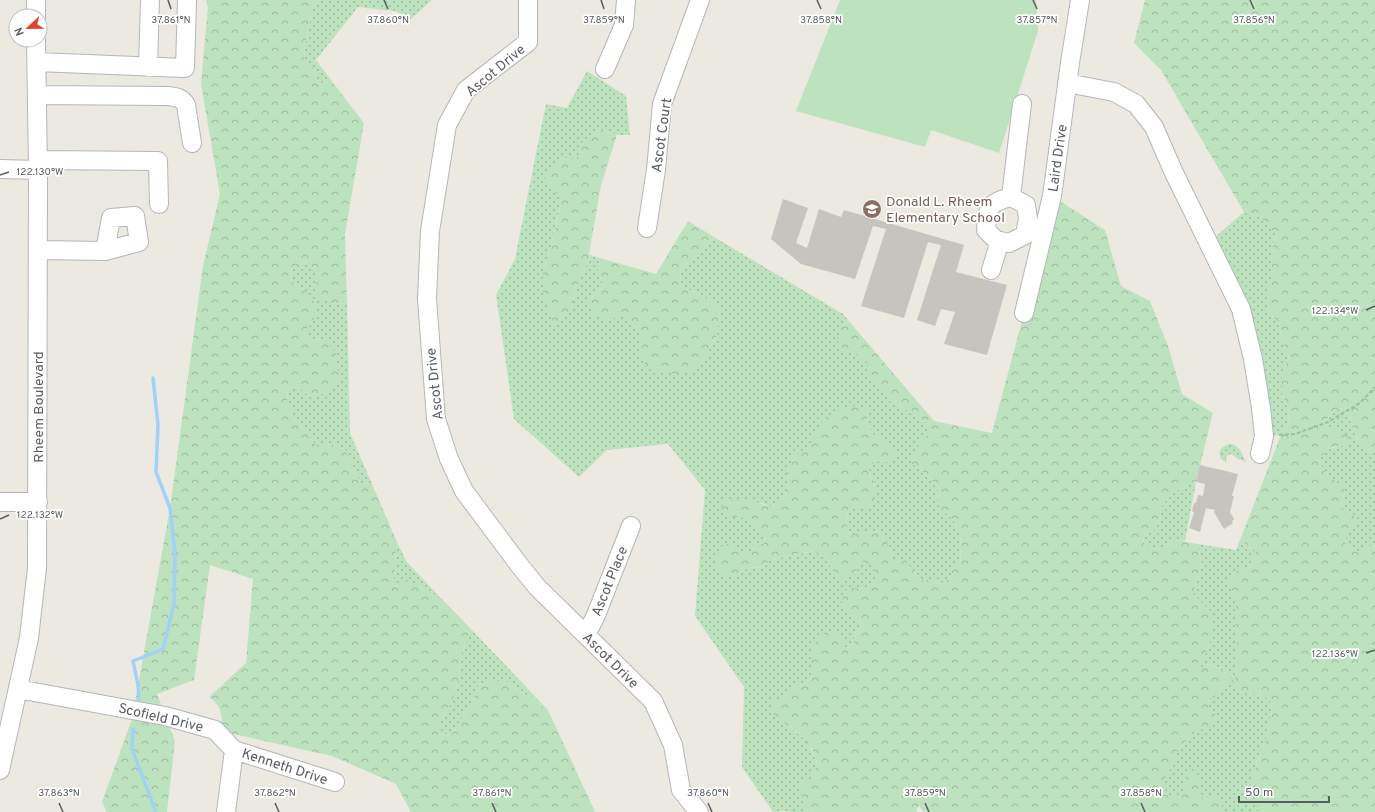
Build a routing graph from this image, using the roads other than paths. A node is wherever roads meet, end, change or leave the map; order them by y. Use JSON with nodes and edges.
{"nodes":[{"id":1,"x":150,"y":0,"type":"edge"},
{"id":2,"x":187,"y":0,"type":"edge"},
{"id":3,"x":528,"y":0,"type":"edge"},
{"id":4,"x":626,"y":0,"type":"edge"},
{"id":5,"x":700,"y":0,"type":"edge"},
{"id":6,"x":1080,"y":0,"type":"edge"},
{"id":7,"x":36,"y":48,"type":"edge"},
{"id":8,"x":37,"y":62,"type":"junction"},
{"id":9,"x":148,"y":67,"type":"junction"},
{"id":10,"x":606,"y":69,"type":"dead end"},
{"id":11,"x":1067,"y":83,"type":"junction"},
{"id":12,"x":37,"y":95,"type":"junction"},
{"id":13,"x":1022,"y":104,"type":"dead end"},
{"id":14,"x":192,"y":143,"type":"dead end"},
{"id":15,"x":38,"y":165,"type":"junction"},
{"id":16,"x":0,"y":169,"type":"edge"},
{"id":17,"x":1052,"y":196,"type":"junction"},
{"id":18,"x":1018,"y":201,"type":"junction"},
{"id":19,"x":159,"y":204,"type":"dead end"},
{"id":20,"x":647,"y":228,"type":"dead end"},
{"id":21,"x":1000,"y":241,"type":"junction"},
{"id":22,"x":38,"y":250,"type":"junction"},
{"id":23,"x":105,"y":251,"type":"dead end"},
{"id":24,"x":991,"y":270,"type":"dead end"},
{"id":25,"x":1024,"y":313,"type":"dead end"},
{"id":26,"x":1260,"y":454,"type":"dead end"},
{"id":27,"x":0,"y":502,"type":"edge"},
{"id":28,"x":38,"y":502,"type":"junction"},
{"id":29,"x":631,"y":526,"type":"dead end"},
{"id":30,"x":586,"y":635,"type":"junction"},
{"id":31,"x":18,"y":689,"type":"junction"},
{"id":32,"x":234,"y":750,"type":"junction"},
{"id":33,"x":0,"y":770,"type":"edge"},
{"id":34,"x":335,"y":782,"type":"dead end"},
{"id":35,"x":226,"y":812,"type":"edge"},
{"id":36,"x":699,"y":812,"type":"edge"}],
"edges":[{"from":1,"to":9,"type":"street"},
{"from":2,"to":9,"type":"street"},
{"from":3,"to":30,"type":"street","name":"Ascot Drive"},
{"from":4,"to":10,"type":"street"},
{"from":5,"to":20,"type":"street","name":"Ascot Court"},
{"from":6,"to":11,"type":"street","name":"Laird Drive"},
{"from":7,"to":8,"type":"street","name":"Rheem Boulevard"},
{"from":8,"to":9,"type":"street"},
{"from":8,"to":12,"type":"street","name":"Rheem Boulevard"},
{"from":11,"to":17,"type":"street","name":"Laird Drive"},
{"from":11,"to":26,"type":"street"},
{"from":12,"to":14,"type":"street"},
{"from":12,"to":15,"type":"street","name":"Rheem Boulevard"},
{"from":13,"to":18,"type":"street"},
{"from":15,"to":16,"type":"street"},
{"from":15,"to":19,"type":"street"},
{"from":15,"to":22,"type":"street","name":"Rheem Boulevard"},
{"from":17,"to":18,"type":"street"},
{"from":17,"to":25,"type":"street","name":"Laird Drive"},
{"from":18,"to":21,"type":"street"},
{"from":18,"to":21,"type":"street"},
{"from":21,"to":24,"type":"street"},
{"from":22,"to":23,"type":"street"},
{"from":22,"to":28,"type":"street","name":"Rheem Boulevard"},
{"from":27,"to":28,"type":"street"},
{"from":28,"to":31,"type":"street","name":"Rheem Boulevard"},
{"from":29,"to":30,"type":"street","name":"Ascot Place"},
{"from":30,"to":36,"type":"street","name":"Ascot Drive"},
{"from":31,"to":32,"type":"street","name":"Scofield Drive"},
{"from":31,"to":33,"type":"street","name":"Rheem Boulevard"},
{"from":32,"to":34,"type":"street","name":"Kenneth Drive"},
{"from":32,"to":35,"type":"street"}]}
